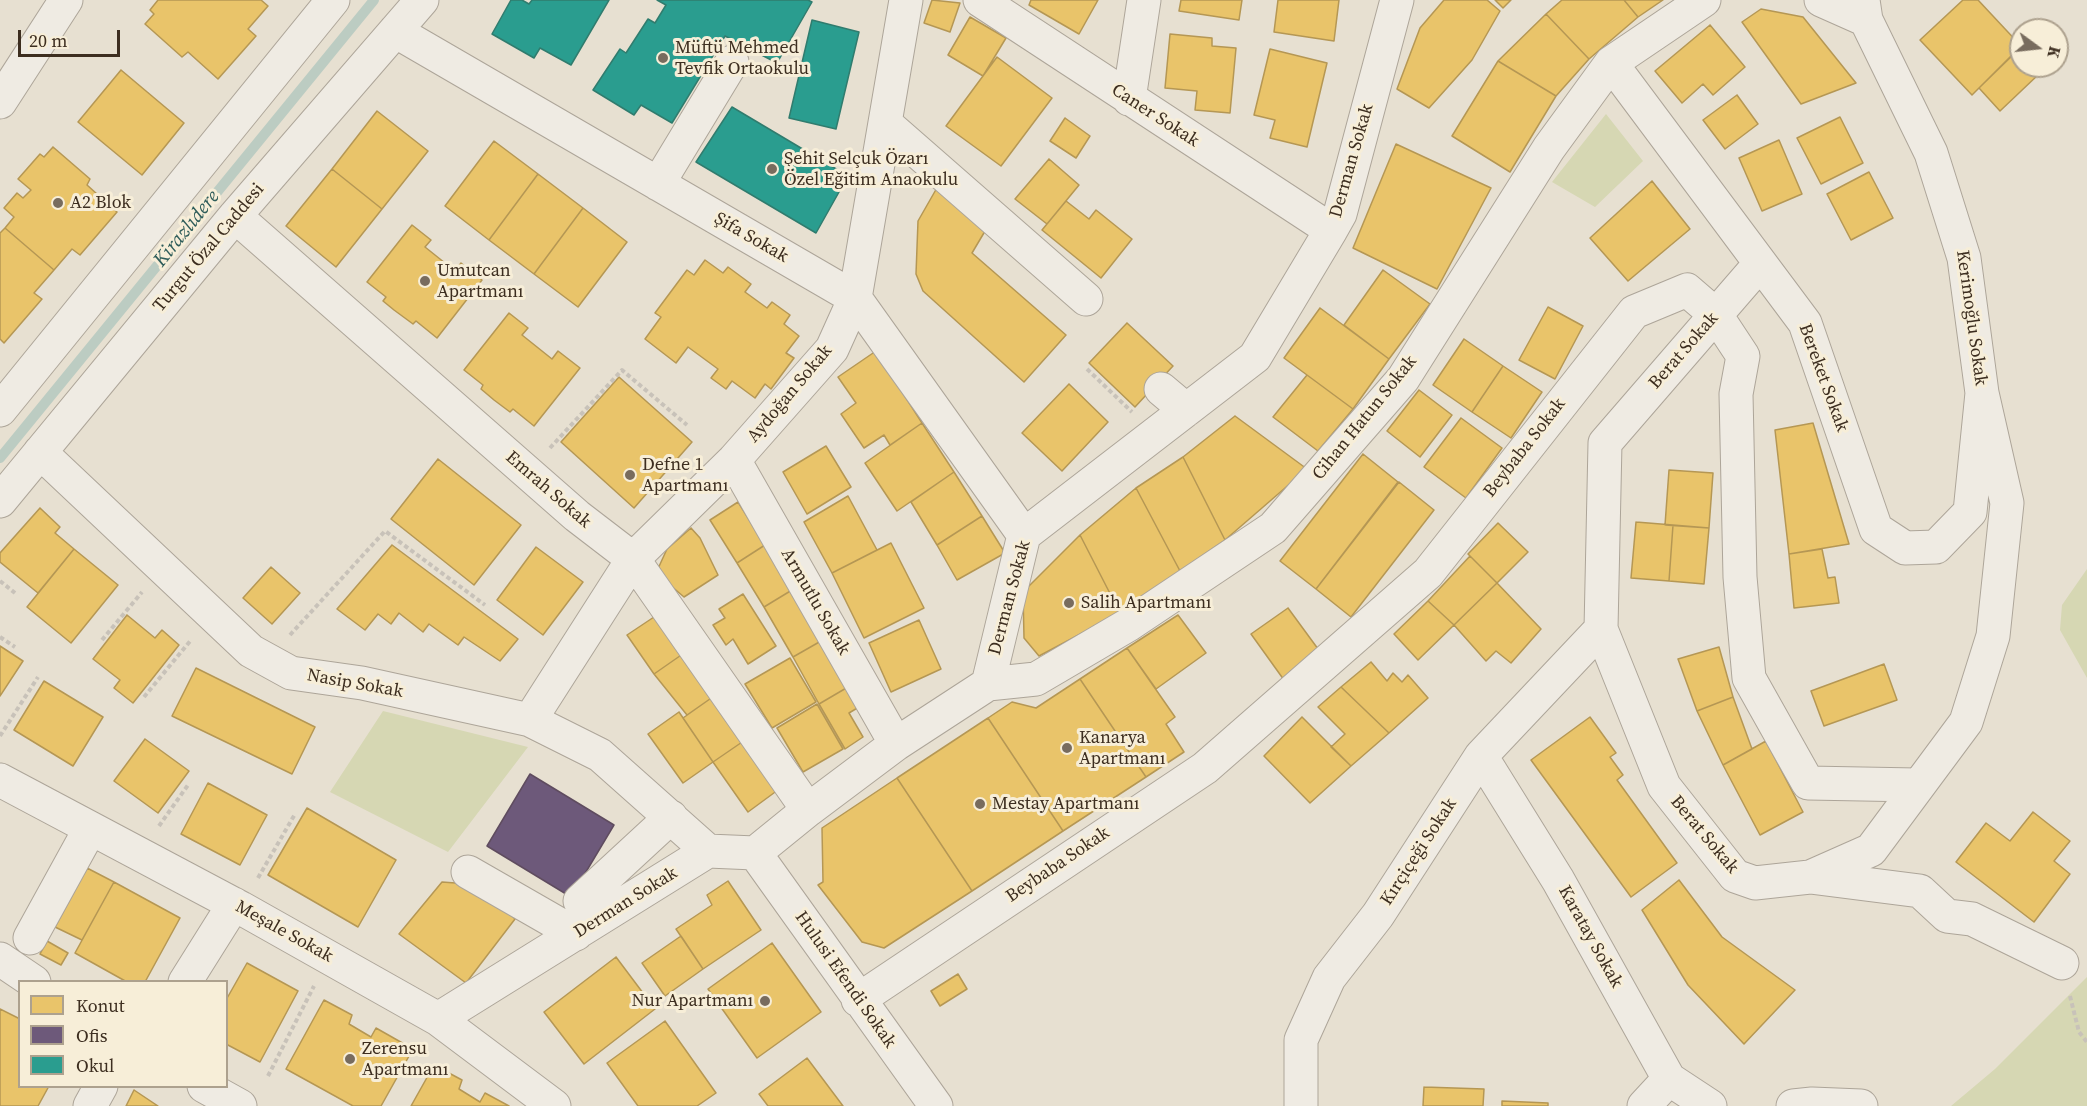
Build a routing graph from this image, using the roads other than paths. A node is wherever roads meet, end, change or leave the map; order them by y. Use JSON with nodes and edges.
{"nodes":[{"id":1,"x":66,"y":0,"type":"edge"},
{"id":2,"x":333,"y":0,"type":"edge"},
{"id":3,"x":422,"y":0,"type":"edge"},
{"id":4,"x":906,"y":0,"type":"edge"},
{"id":5,"x":980,"y":0,"type":"edge"},
{"id":6,"x":1144,"y":0,"type":"edge"},
{"id":7,"x":1704,"y":0,"type":"edge"},
{"id":8,"x":1821,"y":0,"type":"edge"},
{"id":9,"x":1400,"y":5,"type":"edge"},
{"id":10,"x":1865,"y":10,"type":"edge"},
{"id":11,"x":395,"y":31,"type":"junction"},
{"id":12,"x":732,"y":62,"type":"dead end"},
{"id":13,"x":1611,"y":63,"type":"junction"},
{"id":14,"x":9,"y":78,"type":"edge"},
{"id":15,"x":1129,"y":99,"type":"junction"},
{"id":16,"x":0,"y":102,"type":"edge"},
{"id":17,"x":886,"y":124,"type":"junction"},
{"id":18,"x":658,"y":184,"type":"junction"},
{"id":19,"x":235,"y":216,"type":"junction"},
{"id":20,"x":1331,"y":230,"type":"junction"},
{"id":21,"x":1759,"y":265,"type":"junction"},
{"id":22,"x":855,"y":298,"type":"junction"},
{"id":23,"x":1086,"y":299,"type":"dead end"},
{"id":24,"x":1716,"y":315,"type":"junction"},
{"id":25,"x":1161,"y":389,"type":"dead end"},
{"id":26,"x":1982,"y":393,"type":"junction"},
{"id":27,"x":0,"y":410,"type":"edge"},
{"id":28,"x":1186,"y":410,"type":"junction"},
{"id":29,"x":40,"y":452,"type":"junction"},
{"id":30,"x":734,"y":460,"type":"junction"},
{"id":31,"x":0,"y":501,"type":"edge"},
{"id":32,"x":1970,"y":512,"type":"joint"},
{"id":33,"x":1024,"y":535,"type":"junction"},
{"id":34,"x":633,"y":559,"type":"junction"},
{"id":35,"x":1601,"y":629,"type":"junction"},
{"id":36,"x":988,"y":684,"type":"junction"},
{"id":37,"x":530,"y":720,"type":"junction"},
{"id":38,"x":897,"y":744,"type":"junction"},
{"id":39,"x":1481,"y":756,"type":"junction"},
{"id":40,"x":0,"y":780,"type":"edge"},
{"id":41,"x":1917,"y":785,"type":"junction"},
{"id":42,"x":808,"y":810,"type":"junction"},
{"id":43,"x":671,"y":817,"type":"junction"},
{"id":44,"x":90,"y":829,"type":"junction"},
{"id":45,"x":708,"y":851,"type":"junction"},
{"id":46,"x":755,"y":854,"type":"junction"},
{"id":47,"x":468,"y":872,"type":"dead end"},
{"id":48,"x":1810,"y":878,"type":"junction"},
{"id":49,"x":580,"y":901,"type":"dead end"},
{"id":50,"x":238,"y":906,"type":"junction"},
{"id":51,"x":576,"y":934,"type":"junction"},
{"id":52,"x":30,"y":938,"type":"dead end"},
{"id":53,"x":0,"y":959,"type":"edge"},
{"id":54,"x":2062,"y":963,"type":"road end"},
{"id":55,"x":32,"y":980,"type":"edge"},
{"id":56,"x":186,"y":980,"type":"edge"},
{"id":57,"x":858,"y":1000,"type":"junction"},
{"id":58,"x":438,"y":1019,"type":"junction"},
{"id":59,"x":1669,"y":1079,"type":"junction"},
{"id":60,"x":100,"y":1088,"type":"edge"},
{"id":61,"x":208,"y":1088,"type":"edge"},
{"id":62,"x":90,"y":1106,"type":"edge"},
{"id":63,"x":240,"y":1106,"type":"edge"},
{"id":64,"x":554,"y":1106,"type":"edge"},
{"id":65,"x":936,"y":1106,"type":"edge"},
{"id":66,"x":1301,"y":1106,"type":"edge"},
{"id":67,"x":1644,"y":1106,"type":"edge"},
{"id":68,"x":1710,"y":1106,"type":"edge"},
{"id":69,"x":1793,"y":1106,"type":"edge"},
{"id":70,"x":1861,"y":1106,"type":"edge"}],
"edges":[{"from":1,"to":14,"type":"street"},
{"from":2,"to":27,"type":"street"},
{"from":3,"to":11,"type":"street","name":"Turgut Özal Caddesi"},
{"from":4,"to":17,"type":"street","name":"Aydoğan Sokak"},
{"from":5,"to":15,"type":"street","name":"Caner Sokak"},
{"from":6,"to":15,"type":"street"},
{"from":7,"to":13,"type":"street","name":"Cihan Hatun Sokak"},
{"from":8,"to":10,"type":"street"},
{"from":9,"to":20,"type":"street","name":"Derman Sokak"},
{"from":10,"to":26,"type":"street","name":"Kerimoğlu Sokak"},
{"from":11,"to":18,"type":"street","name":"Şifa Sokak"},
{"from":11,"to":19,"type":"street","name":"Turgut Özal Caddesi"},
{"from":12,"to":18,"type":"street"},
{"from":13,"to":21,"type":"street","name":"Bereket Sokak"},
{"from":13,"to":36,"type":"street","name":"Cihan Hatun Sokak"},
{"from":14,"to":16,"type":"street"},
{"from":15,"to":20,"type":"street","name":"Caner Sokak"},
{"from":17,"to":22,"type":"street","name":"Aydoğan Sokak"},
{"from":17,"to":23,"type":"street"},
{"from":18,"to":22,"type":"street","name":"Şifa Sokak"},
{"from":19,"to":29,"type":"street","name":"Turgut Özal Caddesi"},
{"from":19,"to":34,"type":"street","name":"Emrah Sokak"},
{"from":20,"to":28,"type":"street","name":"Derman Sokak"},
{"from":21,"to":24,"type":"street","name":"Berat Sokak"},
{"from":21,"to":32,"type":"street","name":"Bereket Sokak"},
{"from":22,"to":30,"type":"street","name":"Aydoğan Sokak"},
{"from":22,"to":33,"type":"street","name":"Şifa Sokak"},
{"from":24,"to":35,"type":"street","name":"Berat Sokak"},
{"from":24,"to":41,"type":"street","name":"Beybaba Sokak"},
{"from":24,"to":57,"type":"street","name":"Beybaba Sokak"},
{"from":25,"to":28,"type":"street"},
{"from":26,"to":32,"type":"street","name":"Kerimoğlu Sokak"},
{"from":26,"to":41,"type":"street","name":"Berat Sokak"},
{"from":28,"to":33,"type":"street","name":"Derman Sokak"},
{"from":29,"to":31,"type":"street","name":"Turgut Özal Caddesi"},
{"from":29,"to":37,"type":"street","name":"Nasip Sokak"},
{"from":30,"to":34,"type":"street","name":"Aydoğan Sokak"},
{"from":30,"to":38,"type":"street","name":"Armutlu Sokak"},
{"from":33,"to":36,"type":"street","name":"Derman Sokak"},
{"from":34,"to":37,"type":"street","name":"Aydoğan Sokak"},
{"from":34,"to":42,"type":"street","name":"Emrah Sokak"},
{"from":35,"to":39,"type":"street","name":"Kırçiçeği Sokak"},
{"from":35,"to":48,"type":"street","name":"Berat Sokak"},
{"from":36,"to":38,"type":"street"},
{"from":37,"to":43,"type":"street","name":"Nasip Sokak"},
{"from":38,"to":42,"type":"street"},
{"from":39,"to":59,"type":"street","name":"Karatay Sokak"},
{"from":39,"to":66,"type":"street","name":"Kırçiçeği Sokak"},
{"from":40,"to":44,"type":"street","name":"Meşale Sokak"},
{"from":41,"to":48,"type":"street","name":"Berat Sokak"},
{"from":42,"to":46,"type":"street"},
{"from":43,"to":45,"type":"street","name":"Nasip Sokak"},
{"from":43,"to":49,"type":"street"},
{"from":44,"to":50,"type":"street","name":"Meşale Sokak"},
{"from":44,"to":52,"type":"street"},
{"from":45,"to":46,"type":"street"},
{"from":45,"to":51,"type":"street","name":"Derman Sokak"},
{"from":46,"to":57,"type":"street","name":"Hulusi Efendi Sokak"},
{"from":47,"to":51,"type":"street"},
{"from":48,"to":54,"type":"street"},
{"from":50,"to":56,"type":"street"},
{"from":50,"to":58,"type":"street","name":"Meşale Sokak"},
{"from":51,"to":58,"type":"street","name":"Derman Sokak"},
{"from":53,"to":55,"type":"street"},
{"from":57,"to":65,"type":"street","name":"Hulusi Efendi Sokak"},
{"from":58,"to":64,"type":"street","name":"Meşale Sokak"},
{"from":59,"to":67,"type":"street"},
{"from":59,"to":68,"type":"street","name":"Karatay Sokak"},
{"from":60,"to":62,"type":"street"},
{"from":61,"to":63,"type":"street"},
{"from":69,"to":70,"type":"street"}]}
